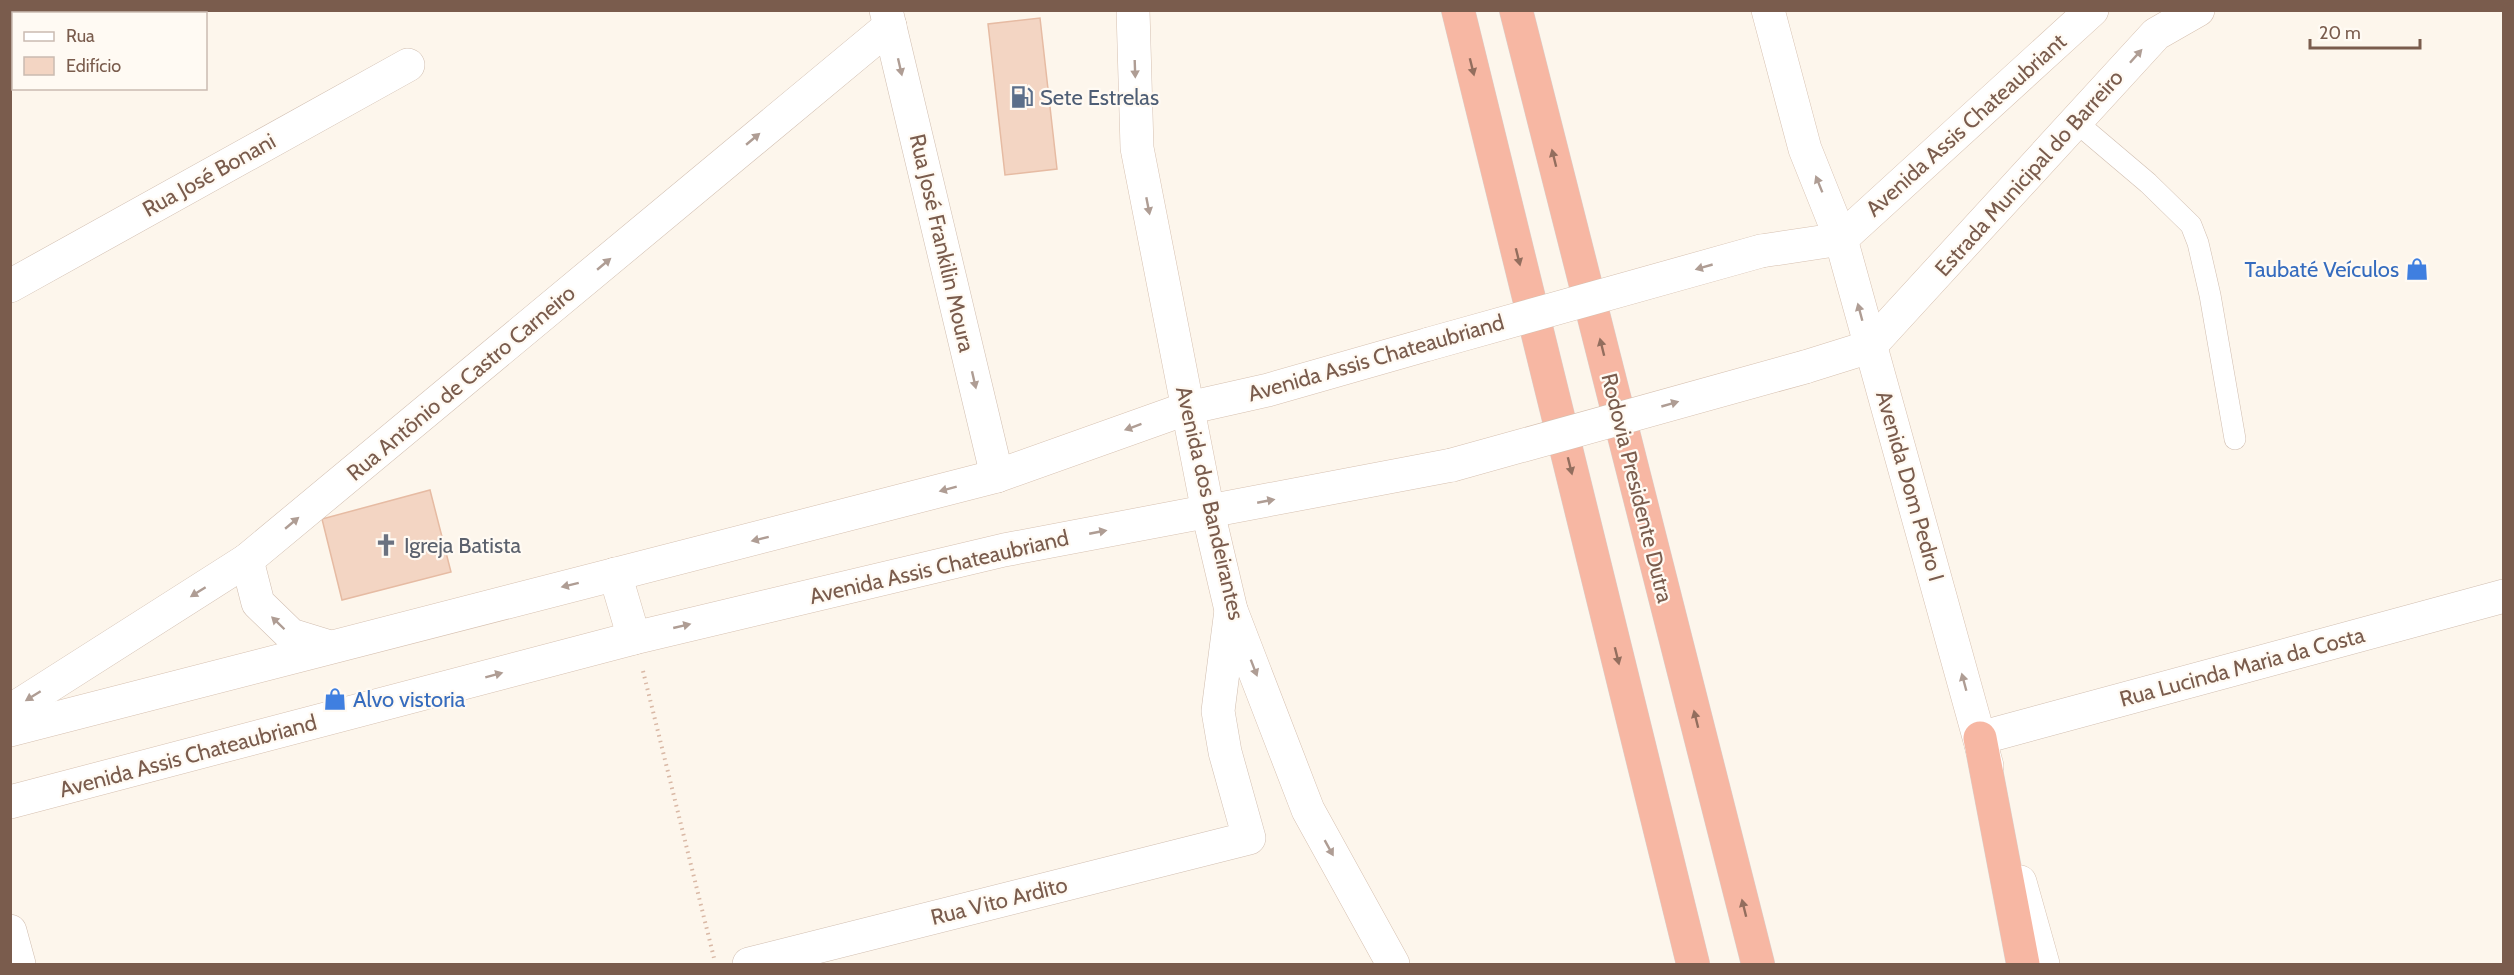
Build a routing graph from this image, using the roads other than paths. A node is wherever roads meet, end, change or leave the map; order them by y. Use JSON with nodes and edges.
{"nodes":[{"id":1,"x":1133,"y":10,"type":"edge"},
{"id":2,"x":1458,"y":10,"type":"edge"},
{"id":3,"x":1516,"y":10,"type":"edge"},
{"id":4,"x":1768,"y":10,"type":"edge"},
{"id":5,"x":2092,"y":10,"type":"edge"},
{"id":6,"x":2198,"y":10,"type":"edge"},
{"id":7,"x":888,"y":18,"type":"edge"},
{"id":8,"x":408,"y":65,"type":"dead end"},
{"id":9,"x":2076,"y":122,"type":"junction"},
{"id":10,"x":1841,"y":238,"type":"junction"},
{"id":11,"x":10,"y":286,"type":"edge"},
{"id":12,"x":1869,"y":347,"type":"junction"},
{"id":13,"x":1188,"y":408,"type":"junction"},
{"id":14,"x":2235,"y":439,"type":"dead end"},
{"id":15,"x":997,"y":476,"type":"junction"},
{"id":16,"x":1208,"y":512,"type":"junction"},
{"id":17,"x":247,"y":560,"type":"junction"},
{"id":18,"x":615,"y":574,"type":"junction"},
{"id":19,"x":2504,"y":596,"type":"edge"},
{"id":20,"x":1232,"y":610,"type":"junction"},
{"id":21,"x":634,"y":638,"type":"junction"},
{"id":22,"x":330,"y":646,"type":"junction"},
{"id":23,"x":10,"y":711,"type":"edge"},
{"id":24,"x":10,"y":730,"type":"edge"},
{"id":25,"x":1980,"y":738,"type":"junction"},
{"id":26,"x":10,"y":802,"type":"edge"},
{"id":27,"x":10,"y":931,"type":"edge"},
{"id":28,"x":20,"y":964,"type":"edge"},
{"id":29,"x":749,"y":964,"type":"edge"},
{"id":30,"x":1393,"y":964,"type":"edge"},
{"id":31,"x":1693,"y":964,"type":"edge"},
{"id":32,"x":1758,"y":964,"type":"edge"},
{"id":33,"x":2023,"y":964,"type":"edge"},
{"id":34,"x":2043,"y":964,"type":"edge"}],
"edges":[{"from":1,"to":13,"type":"main road","name":"Avenida dos Bandeirantes","one_way":true},
{"from":2,"to":31,"type":"highway","one_way":true},
{"from":32,"to":3,"type":"highway","name":"Rodovia Presidente Dutra","one_way":true},
{"from":10,"to":4,"type":"main road","name":"Avenida Dom Pedro I","one_way":true},
{"from":5,"to":10,"type":"main road","name":"Avenida Assis Chateaubriant"},
{"from":9,"to":6,"type":"main road","name":"Estrada Municipal do Barreiro","one_way":true},
{"from":7,"to":15,"type":"main road","name":"Rua José Frankilin Moura","one_way":true},
{"from":17,"to":7,"type":"main road","name":"Rua Antônio de Castro Carneiro","one_way":true},
{"from":8,"to":11,"type":"main road","name":"Rua José Bonani"},
{"from":9,"to":12,"type":"main road","name":"Estrada Municipal do Barreiro"},
{"from":9,"to":14,"type":"lane"},
{"from":12,"to":10,"type":"main road","name":"Avenida Dom Pedro I","one_way":true},
{"from":10,"to":13,"type":"main road","name":"Avenida Assis Chateaubriand","one_way":true,"bridge":true},
{"from":16,"to":12,"type":"main road","name":"Avenida Assis Chateaubriand","one_way":true,"bridge":true},
{"from":25,"to":12,"type":"main road","name":"Avenida Dom Pedro I","one_way":true},
{"from":13,"to":15,"type":"main road","name":"Avenida Assis Chateaubriand","one_way":true},
{"from":13,"to":16,"type":"main road","name":"Avenida dos Bandeirantes"},
{"from":15,"to":18,"type":"main road","name":"Avenida Assis Chateaubriand","one_way":true},
{"from":16,"to":20,"type":"main road","name":"Avenida dos Bandeirantes"},
{"from":21,"to":16,"type":"main road","name":"Avenida Assis Chateaubriand","one_way":true},
{"from":22,"to":17,"type":"main road","one_way":true},
{"from":17,"to":23,"type":"main road","name":"Rua Antônio de Castro Carneiro","one_way":true},
{"from":18,"to":21,"type":"main road"},
{"from":18,"to":22,"type":"main road","name":"Avenida Assis Chateaubriand","one_way":true},
{"from":19,"to":25,"type":"main road","name":"Rua Lucinda Maria da Costa"},
{"from":20,"to":29,"type":"main road","name":"Rua Vito Ardito"},
{"from":20,"to":30,"type":"main road","name":"Avenida dos Bandeirantes","one_way":true},
{"from":26,"to":21,"type":"main road","name":"Avenida Assis Chateaubriand","one_way":true},
{"from":22,"to":24,"type":"main road","name":"Avenida Assis Chateaubriand"},
{"from":25,"to":33,"type":"highway"},
{"from":25,"to":34,"type":"main road","name":"Avenida Dom Pedro I"},
{"from":27,"to":28,"type":"main road"}]}
